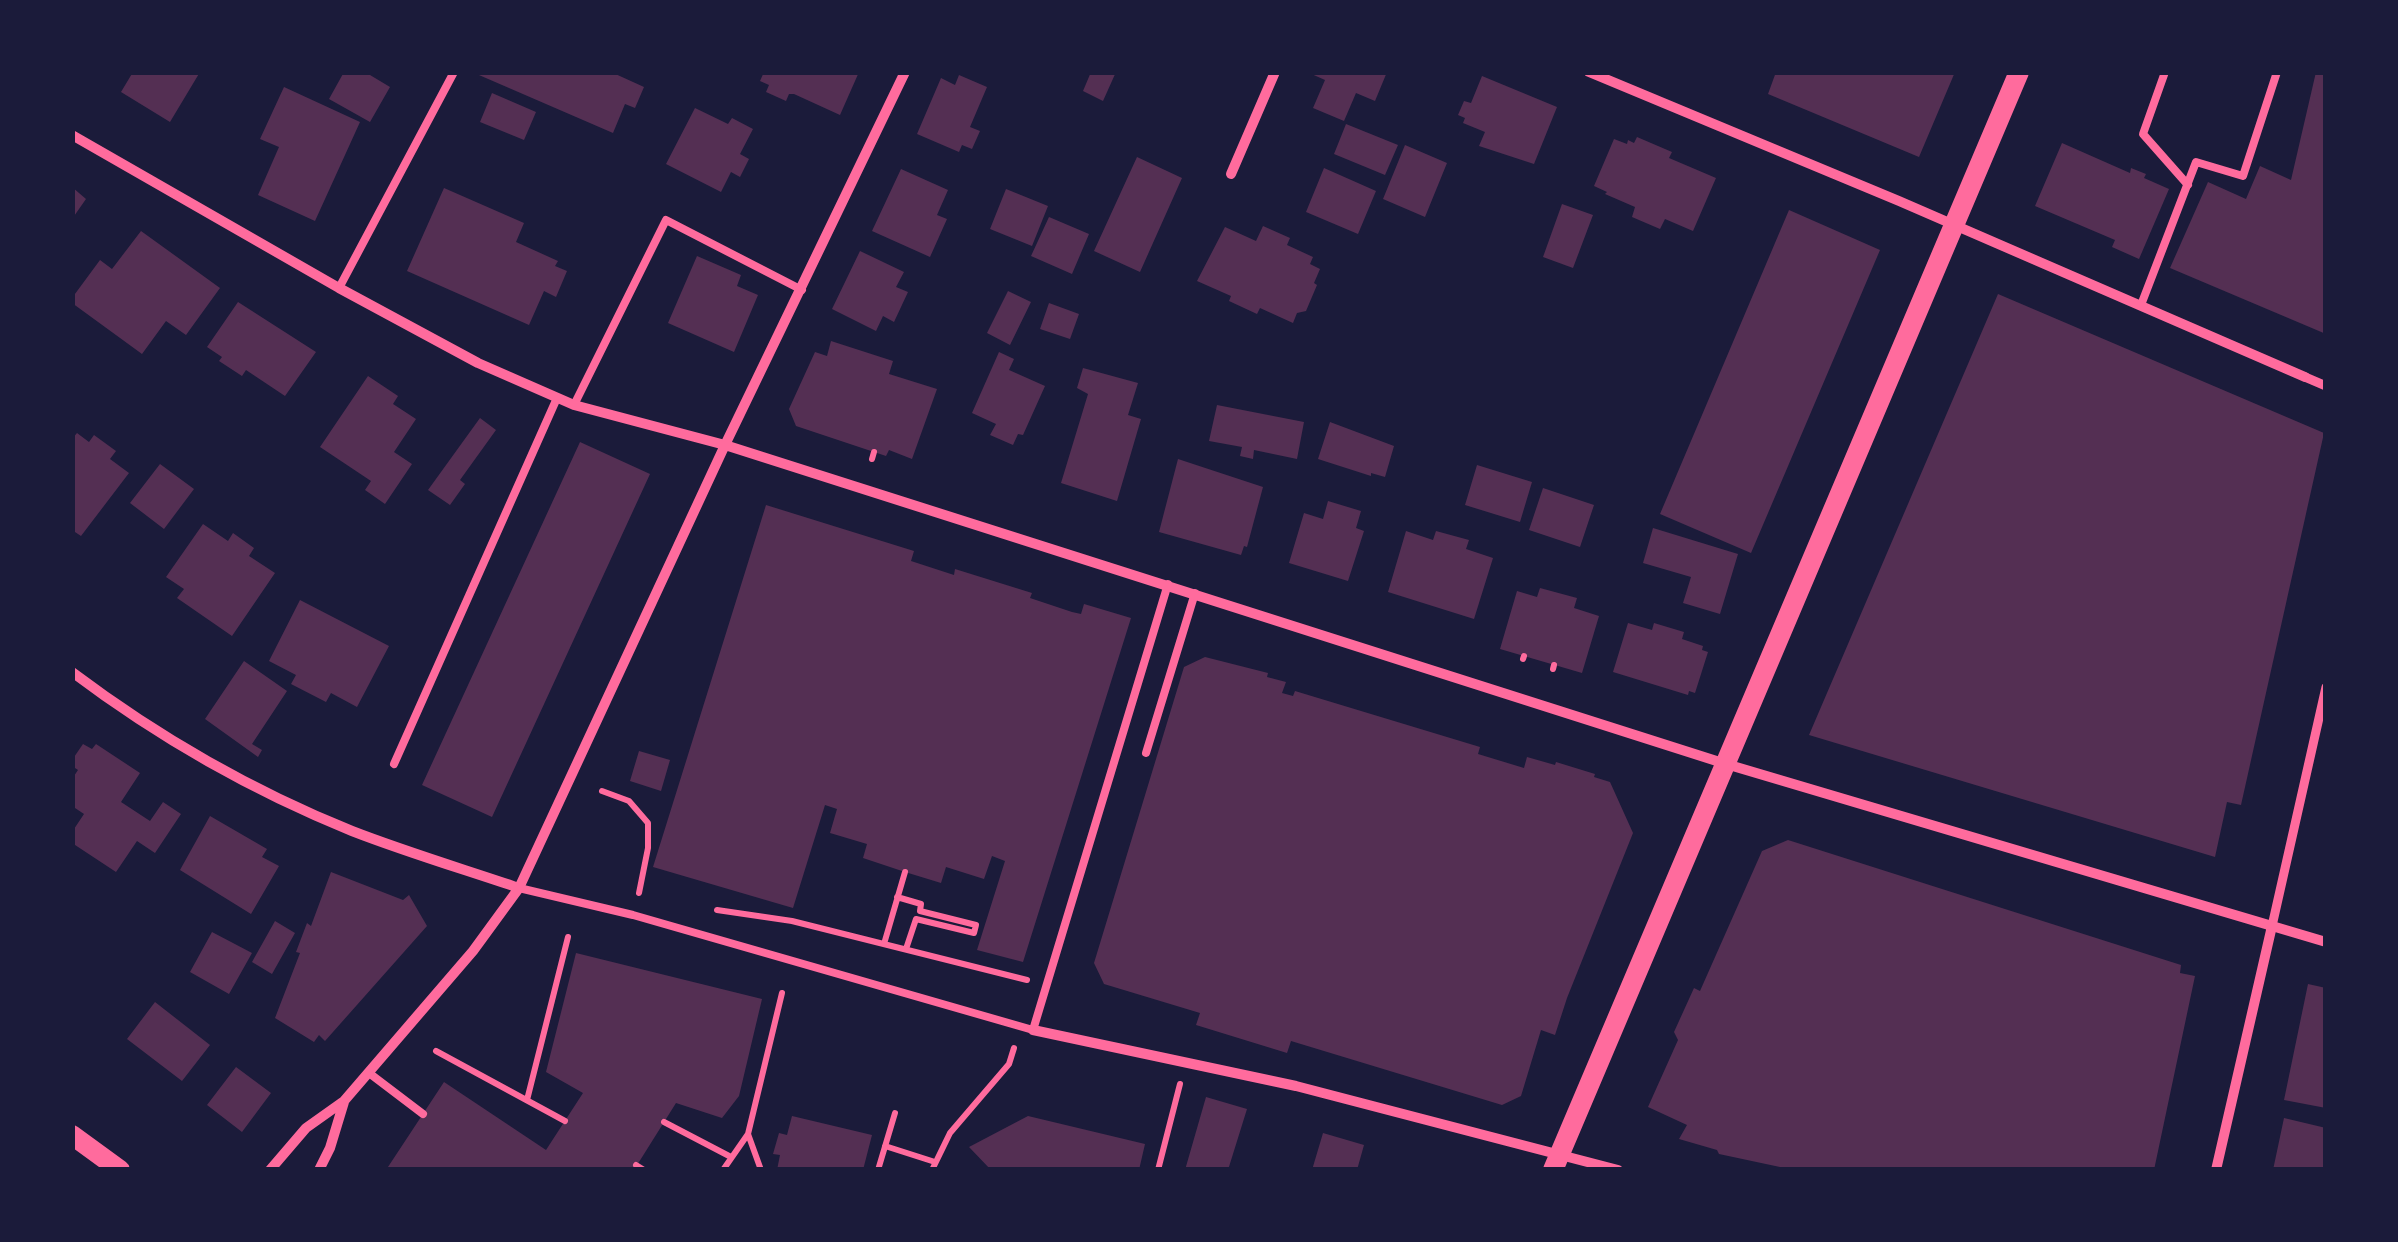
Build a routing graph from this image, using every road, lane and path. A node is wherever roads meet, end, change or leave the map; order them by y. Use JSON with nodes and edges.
{"nodes":[{"id":1,"x":454,"y":72,"type":"edge"},
{"id":2,"x":904,"y":72,"type":"edge"},
{"id":3,"x":1274,"y":72,"type":"edge"},
{"id":4,"x":1589,"y":72,"type":"edge"},
{"id":5,"x":2019,"y":72,"type":"edge"},
{"id":6,"x":2164,"y":72,"type":"edge"},
{"id":7,"x":2277,"y":72,"type":"edge"},
{"id":8,"x":72,"y":135,"type":"edge"},
{"id":9,"x":1231,"y":174,"type":"dead end"},
{"id":10,"x":2188,"y":184,"type":"junction"},
{"id":11,"x":1955,"y":224,"type":"junction"},
{"id":12,"x":339,"y":288,"type":"junction"},
{"id":13,"x":802,"y":290,"type":"junction"},
{"id":14,"x":2140,"y":306,"type":"junction"},
{"id":15,"x":2305,"y":377,"type":"joint"},
{"id":16,"x":2326,"y":386,"type":"edge"},
{"id":17,"x":557,"y":398,"type":"junction"},
{"id":18,"x":574,"y":406,"type":"junction"},
{"id":19,"x":725,"y":445,"type":"junction"},
{"id":20,"x":1168,"y":584,"type":"junction"},
{"id":21,"x":1195,"y":594,"type":"junction"},
{"id":22,"x":72,"y":672,"type":"edge"},
{"id":23,"x":2326,"y":688,"type":"edge"},
{"id":24,"x":1146,"y":753,"type":"dead end"},
{"id":25,"x":394,"y":764,"type":"dead end"},
{"id":26,"x":1726,"y":764,"type":"junction"},
{"id":27,"x":602,"y":791,"type":"dead end"},
{"id":28,"x":905,"y":872,"type":"dead end"},
{"id":29,"x":519,"y":888,"type":"junction"},
{"id":30,"x":627,"y":896,"type":"dead end"},
{"id":31,"x":898,"y":897,"type":"junction"},
{"id":32,"x":715,"y":910,"type":"dead end"},
{"id":33,"x":2272,"y":926,"type":"junction"},
{"id":34,"x":568,"y":938,"type":"dead end"},
{"id":35,"x":2326,"y":942,"type":"edge"},
{"id":36,"x":884,"y":944,"type":"junction"},
{"id":37,"x":906,"y":949,"type":"junction"},
{"id":38,"x":1033,"y":981,"type":"dead end"},
{"id":39,"x":782,"y":993,"type":"dead end"},
{"id":40,"x":1021,"y":1026,"type":"junction"},
{"id":41,"x":1033,"y":1030,"type":"junction"},
{"id":42,"x":436,"y":1051,"type":"dead end"},
{"id":43,"x":369,"y":1073,"type":"junction"},
{"id":44,"x":1180,"y":1084,"type":"dead end"},
{"id":45,"x":527,"y":1100,"type":"junction"},
{"id":46,"x":344,"y":1101,"type":"junction"},
{"id":47,"x":895,"y":1113,"type":"dead end"},
{"id":48,"x":424,"y":1114,"type":"dead end"},
{"id":49,"x":565,"y":1121,"type":"dead end"},
{"id":50,"x":664,"y":1122,"type":"dead end"},
{"id":51,"x":748,"y":1134,"type":"junction"},
{"id":52,"x":72,"y":1135,"type":"edge"},
{"id":53,"x":885,"y":1146,"type":"junction"},
{"id":54,"x":731,"y":1157,"type":"junction"},
{"id":55,"x":1556,"y":1162,"type":"edge"},
{"id":56,"x":935,"y":1166,"type":"edge"},
{"id":57,"x":120,"y":1170,"type":"edge"},
{"id":58,"x":270,"y":1170,"type":"edge"},
{"id":59,"x":319,"y":1170,"type":"edge"},
{"id":60,"x":722,"y":1170,"type":"edge"},
{"id":61,"x":761,"y":1170,"type":"edge"},
{"id":62,"x":878,"y":1170,"type":"edge"},
{"id":63,"x":1158,"y":1170,"type":"edge"},
{"id":64,"x":1618,"y":1170,"type":"edge"},
{"id":65,"x":2216,"y":1170,"type":"edge"}],
"edges":[{"from":1,"to":12,"type":"lane"},
{"from":2,"to":13,"type":"street"},
{"from":3,"to":9,"type":"street"},
{"from":4,"to":11,"type":"street"},
{"from":5,"to":11,"type":"main road"},
{"from":6,"to":10,"type":"lane"},
{"from":7,"to":10,"type":"lane"},
{"from":8,"to":12,"type":"street"},
{"from":10,"to":14,"type":"lane"},
{"from":11,"to":14,"type":"street"},
{"from":11,"to":26,"type":"main road"},
{"from":12,"to":17,"type":"street"},
{"from":13,"to":18,"type":"lane"},
{"from":13,"to":19,"type":"street"},
{"from":14,"to":15,"type":"street"},
{"from":15,"to":16,"type":"street"},
{"from":17,"to":18,"type":"street"},
{"from":17,"to":25,"type":"lane"},
{"from":18,"to":19,"type":"street"},
{"from":19,"to":20,"type":"street"},
{"from":19,"to":29,"type":"street"},
{"from":20,"to":21,"type":"street"},
{"from":20,"to":41,"type":"lane"},
{"from":21,"to":24,"type":"lane"},
{"from":21,"to":26,"type":"street"},
{"from":22,"to":29,"type":"street"},
{"from":23,"to":33,"type":"street"},
{"from":26,"to":33,"type":"street"},
{"from":26,"to":55,"type":"main road"},
{"from":27,"to":30,"type":"path"},
{"from":28,"to":31,"type":"path"},
{"from":29,"to":40,"type":"lane"},
{"from":29,"to":43,"type":"street"},
{"from":31,"to":36,"type":"path"},
{"from":31,"to":37,"type":"path"},
{"from":32,"to":36,"type":"path"},
{"from":33,"to":35,"type":"street"},
{"from":33,"to":65,"type":"street"},
{"from":34,"to":45,"type":"path"},
{"from":36,"to":37,"type":"path"},
{"from":37,"to":38,"type":"path"},
{"from":39,"to":51,"type":"path"},
{"from":40,"to":41,"type":"lane"},
{"from":40,"to":56,"type":"path"},
{"from":41,"to":55,"type":"street"},
{"from":42,"to":45,"type":"path"},
{"from":43,"to":46,"type":"street"},
{"from":43,"to":48,"type":"lane"},
{"from":44,"to":63,"type":"path"},
{"from":45,"to":49,"type":"path"},
{"from":46,"to":58,"type":"street"},
{"from":46,"to":59,"type":"street"},
{"from":47,"to":53,"type":"path"},
{"from":50,"to":54,"type":"path"},
{"from":51,"to":54,"type":"path"},
{"from":51,"to":61,"type":"path"},
{"from":52,"to":57,"type":"main road"},
{"from":53,"to":56,"type":"path"},
{"from":53,"to":62,"type":"path"},
{"from":54,"to":60,"type":"path"},
{"from":55,"to":64,"type":"street"}]}
